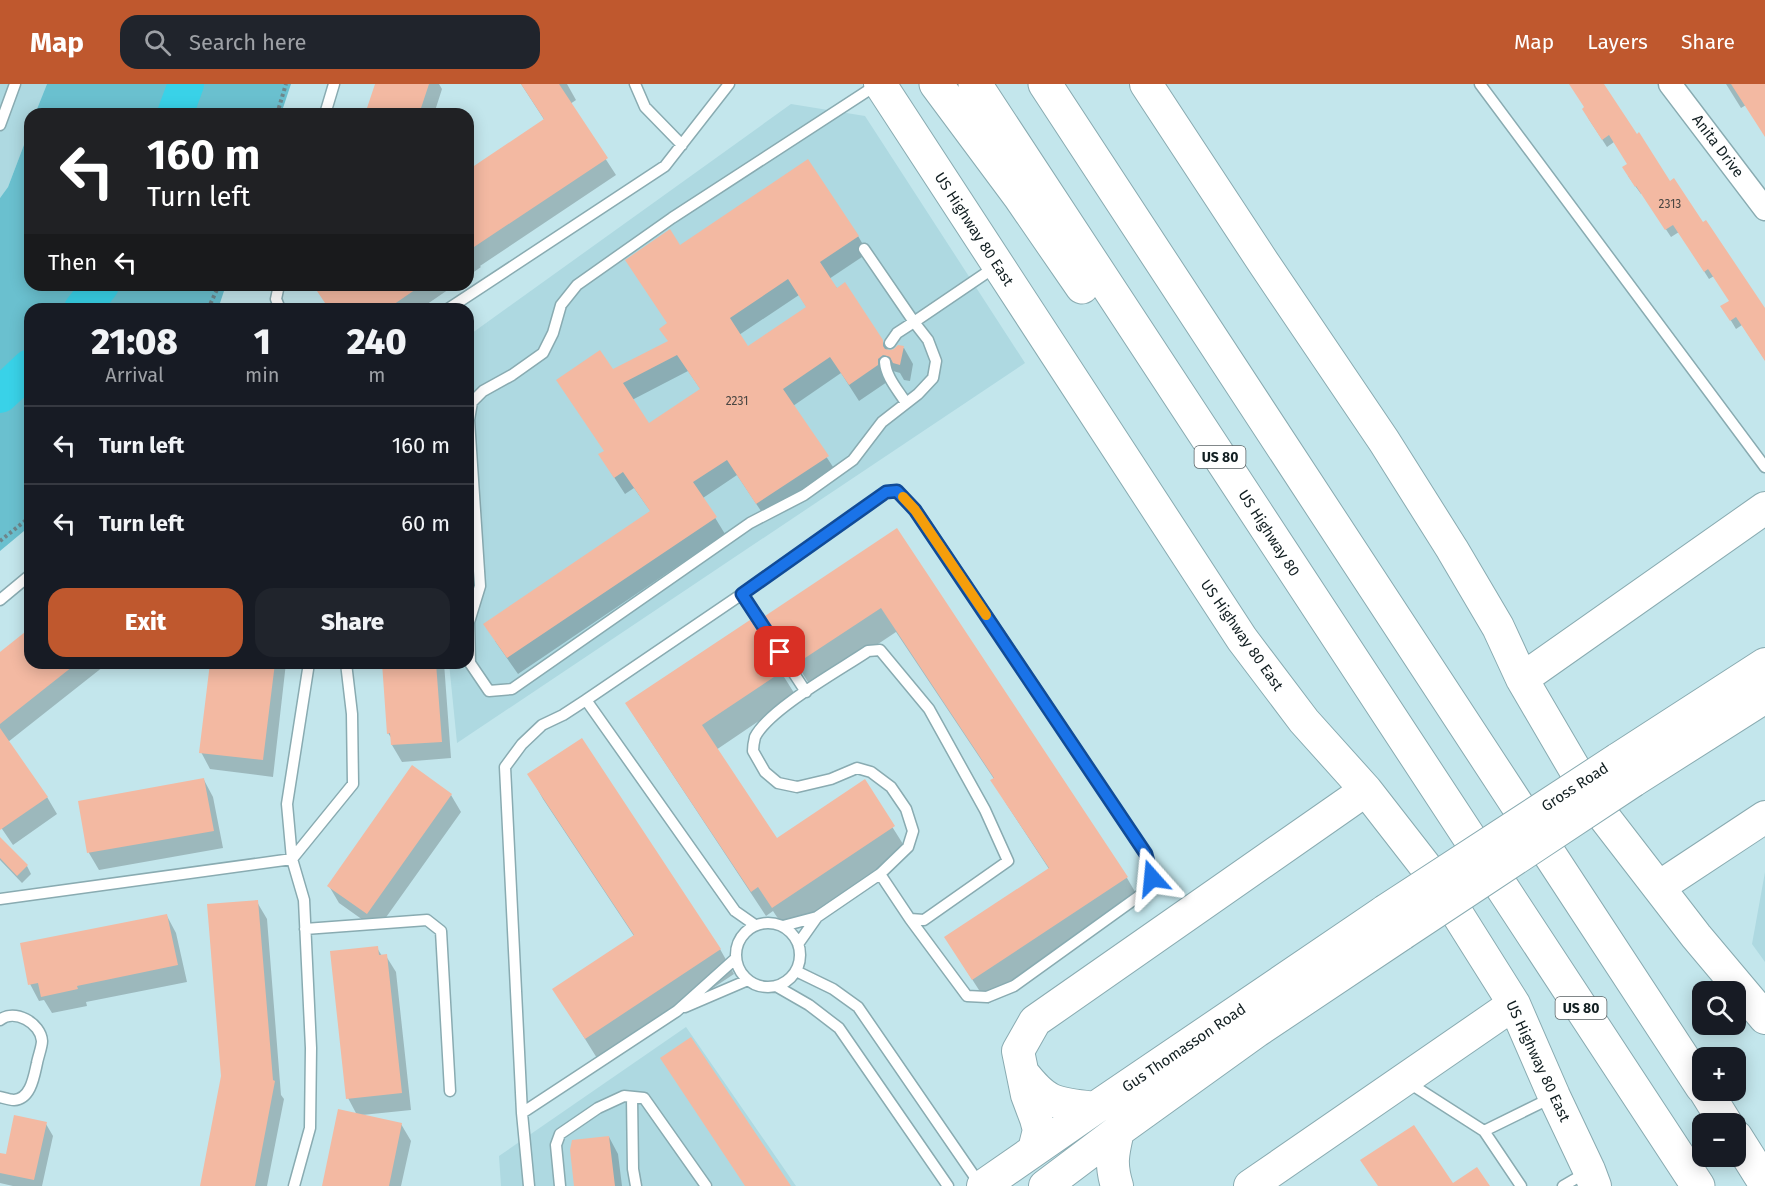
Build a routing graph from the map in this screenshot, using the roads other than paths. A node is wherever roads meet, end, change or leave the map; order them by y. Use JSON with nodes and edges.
{"nodes":[{"id":1,"x":15,"y":84,"type":"edge"},
{"id":2,"x":334,"y":84,"type":"edge"},
{"id":3,"x":635,"y":84,"type":"edge"},
{"id":4,"x":729,"y":84,"type":"edge"},
{"id":5,"x":879,"y":84,"type":"edge"},
{"id":6,"x":936,"y":84,"type":"edge"},
{"id":7,"x":975,"y":84,"type":"edge"},
{"id":8,"x":1045,"y":84,"type":"edge"},
{"id":9,"x":1146,"y":84,"type":"edge"},
{"id":10,"x":1480,"y":84,"type":"edge"},
{"id":11,"x":1670,"y":84,"type":"edge"},
{"id":12,"x":327,"y":108,"type":"edge"},
{"id":13,"x":0,"y":125,"type":"edge"},
{"id":14,"x":682,"y":145,"type":"junction"},
{"id":15,"x":1765,"y":209,"type":"edge"},
{"id":16,"x":864,"y":249,"type":"dead end"},
{"id":17,"x":998,"y":265,"type":"junction"},
{"id":18,"x":457,"y":303,"type":"edge"},
{"id":19,"x":914,"y":322,"type":"junction"},
{"id":20,"x":890,"y":343,"type":"dead end"},
{"id":21,"x":885,"y":362,"type":"dead end"},
{"id":22,"x":474,"y":400,"type":"edge"},
{"id":23,"x":906,"y":403,"type":"junction"},
{"id":24,"x":1198,"y":425,"type":"junction"},
{"id":25,"x":1765,"y":466,"type":"edge"},
{"id":26,"x":474,"y":495,"type":"edge"},
{"id":27,"x":1765,"y":508,"type":"edge"},
{"id":28,"x":24,"y":580,"type":"edge"},
{"id":29,"x":742,"y":594,"type":"junction"},
{"id":30,"x":0,"y":600,"type":"edge"},
{"id":31,"x":474,"y":606,"type":"edge"},
{"id":32,"x":1765,"y":664,"type":"edge"},
{"id":33,"x":308,"y":669,"type":"edge"},
{"id":34,"x":347,"y":669,"type":"edge"},
{"id":35,"x":474,"y":669,"type":"edge"},
{"id":36,"x":1522,"y":679,"type":"junction"},
{"id":37,"x":806,"y":692,"type":"junction"},
{"id":38,"x":1765,"y":697,"type":"edge"},
{"id":39,"x":586,"y":700,"type":"junction"},
{"id":40,"x":1625,"y":770,"type":"junction"},
{"id":41,"x":1366,"y":790,"type":"junction"},
{"id":42,"x":1765,"y":817,"type":"edge"},
{"id":43,"x":292,"y":859,"type":"junction"},
{"id":44,"x":880,"y":873,"type":"junction"},
{"id":45,"x":1659,"y":887,"type":"junction"},
{"id":46,"x":0,"y":899,"type":"edge"},
{"id":47,"x":735,"y":911,"type":"junction"},
{"id":48,"x":817,"y":917,"type":"junction"},
{"id":49,"x":910,"y":918,"type":"junction"},
{"id":50,"x":1393,"y":922,"type":"junction"},
{"id":51,"x":755,"y":925,"type":"junction"},
{"id":52,"x":783,"y":926,"type":"junction"},
{"id":53,"x":305,"y":929,"type":"junction"},
{"id":54,"x":741,"y":936,"type":"junction"},
{"id":55,"x":798,"y":944,"type":"junction"},
{"id":56,"x":735,"y":959,"type":"junction"},
{"id":57,"x":796,"y":970,"type":"junction"},
{"id":58,"x":748,"y":980,"type":"junction"},
{"id":59,"x":776,"y":986,"type":"junction"},
{"id":60,"x":1514,"y":1004,"type":"junction"},
{"id":61,"x":677,"y":1011,"type":"junction"},
{"id":62,"x":1765,"y":1017,"type":"edge"},
{"id":63,"x":0,"y":1020,"type":"edge"},
{"id":64,"x":1021,"y":1070,"type":"junction"},
{"id":65,"x":1692,"y":1071,"type":"edge"},
{"id":66,"x":1403,"y":1080,"type":"junction"},
{"id":67,"x":450,"y":1091,"type":"dead end"},
{"id":68,"x":1554,"y":1096,"type":"junction"},
{"id":69,"x":0,"y":1097,"type":"edge"},
{"id":70,"x":632,"y":1097,"type":"junction"},
{"id":71,"x":1095,"y":1108,"type":"junction"},
{"id":72,"x":522,"y":1113,"type":"junction"},
{"id":73,"x":1118,"y":1131,"type":"junction"},
{"id":74,"x":1484,"y":1131,"type":"junction"},
{"id":75,"x":1034,"y":1150,"type":"junction"},
{"id":76,"x":1746,"y":1153,"type":"edge"},
{"id":77,"x":1592,"y":1178,"type":"edge"},
{"id":78,"x":1261,"y":1183,"type":"edge"},
{"id":79,"x":1765,"y":1183,"type":"edge"},
{"id":80,"x":1060,"y":1184,"type":"edge"},
{"id":81,"x":294,"y":1186,"type":"edge"},
{"id":82,"x":529,"y":1186,"type":"edge"},
{"id":83,"x":560,"y":1186,"type":"edge"},
{"id":84,"x":636,"y":1186,"type":"edge"},
{"id":85,"x":706,"y":1186,"type":"edge"},
{"id":86,"x":948,"y":1186,"type":"edge"},
{"id":87,"x":982,"y":1186,"type":"edge"},
{"id":88,"x":1117,"y":1186,"type":"edge"},
{"id":89,"x":1521,"y":1186,"type":"edge"},
{"id":90,"x":1563,"y":1186,"type":"edge"},
{"id":91,"x":1698,"y":1186,"type":"edge"}],
"edges":[{"from":1,"to":13,"type":"lane"},
{"from":2,"to":12,"type":"lane"},
{"from":3,"to":14,"type":"lane"},
{"from":4,"to":14,"type":"lane"},
{"from":5,"to":17,"type":"main road","name":"US Highway 80 East"},
{"from":5,"to":22,"type":"lane"},
{"from":6,"to":24,"type":"highway"},
{"from":7,"to":24,"type":"highway","name":"US Highway 80","number":"US 80"},
{"from":8,"to":65,"type":"highway"},
{"from":9,"to":36,"type":"main road"},
{"from":10,"to":25,"type":"lane"},
{"from":11,"to":15,"type":"street","name":"Anita Drive"},
{"from":14,"to":18,"type":"lane"},
{"from":16,"to":19,"type":"lane"},
{"from":17,"to":19,"type":"lane"},
{"from":17,"to":41,"type":"main road","name":"US Highway 80 East"},
{"from":19,"to":20,"type":"lane"},
{"from":19,"to":23,"type":"lane"},
{"from":21,"to":23,"type":"lane"},
{"from":23,"to":35,"type":"lane"},
{"from":24,"to":91,"type":"highway","name":"US Highway 80","number":"US 80"},
{"from":26,"to":31,"type":"lane"},
{"from":27,"to":36,"type":"main road"},
{"from":28,"to":30,"type":"lane"},
{"from":29,"to":37,"type":"lane"},
{"from":29,"to":39,"type":"lane"},
{"from":29,"to":49,"type":"lane"},
{"from":32,"to":40,"type":"main road","name":"Gross Road"},
{"from":33,"to":43,"type":"lane"},
{"from":34,"to":43,"type":"lane"},
{"from":36,"to":45,"type":"main road"},
{"from":37,"to":44,"type":"lane"},
{"from":37,"to":49,"type":"lane"},
{"from":38,"to":40,"type":"main road","name":"Gross Road"},
{"from":39,"to":47,"type":"lane"},
{"from":39,"to":72,"type":"lane"},
{"from":40,"to":50,"type":"main road","name":"Gross Road","bridge":true},
{"from":41,"to":60,"type":"main road","name":"US Highway 80 East"},
{"from":41,"to":64,"type":"main road"},
{"from":42,"to":45,"type":"main road"},
{"from":43,"to":46,"type":"lane"},
{"from":43,"to":53,"type":"lane"},
{"from":44,"to":48,"type":"lane"},
{"from":44,"to":49,"type":"lane"},
{"from":45,"to":62,"type":"main road"},
{"from":47,"to":51,"type":"lane"},
{"from":47,"to":54,"type":"lane"},
{"from":48,"to":52,"type":"lane"},
{"from":48,"to":55,"type":"lane"},
{"from":50,"to":71,"type":"main road","name":"Gus Thomasson Road"},
{"from":50,"to":73,"type":"main road","name":"Gus Thomasson Road"},
{"from":51,"to":52,"type":"lane"},
{"from":51,"to":54,"type":"lane"},
{"from":52,"to":55,"type":"lane"},
{"from":53,"to":67,"type":"lane"},
{"from":53,"to":81,"type":"lane"},
{"from":54,"to":56,"type":"lane"},
{"from":55,"to":57,"type":"lane"},
{"from":56,"to":58,"type":"lane"},
{"from":56,"to":61,"type":"lane"},
{"from":57,"to":59,"type":"lane"},
{"from":57,"to":87,"type":"lane"},
{"from":58,"to":59,"type":"lane"},
{"from":58,"to":61,"type":"lane"},
{"from":59,"to":86,"type":"lane"},
{"from":60,"to":66,"type":"main road"},
{"from":60,"to":68,"type":"main road","name":"US Highway 80 East"},
{"from":61,"to":72,"type":"lane"},
{"from":63,"to":69,"type":"lane"},
{"from":64,"to":71,"type":"main road"},
{"from":64,"to":75,"type":"main road"},
{"from":66,"to":74,"type":"lane"},
{"from":66,"to":78,"type":"main road"},
{"from":68,"to":74,"type":"lane"},
{"from":68,"to":77,"type":"main road","name":"US Highway 80 East"},
{"from":70,"to":83,"type":"lane"},
{"from":70,"to":84,"type":"lane"},
{"from":70,"to":85,"type":"lane"},
{"from":71,"to":75,"type":"main road","name":"Gus Thomasson Road"},
{"from":72,"to":82,"type":"lane"},
{"from":73,"to":80,"type":"main road","name":"Gus Thomasson Road"},
{"from":73,"to":88,"type":"main road"},
{"from":74,"to":89,"type":"lane"},
{"from":75,"to":87,"type":"main road","name":"Gus Thomasson Road"},
{"from":76,"to":79,"type":"highway"},
{"from":77,"to":90,"type":"lane"}]}
